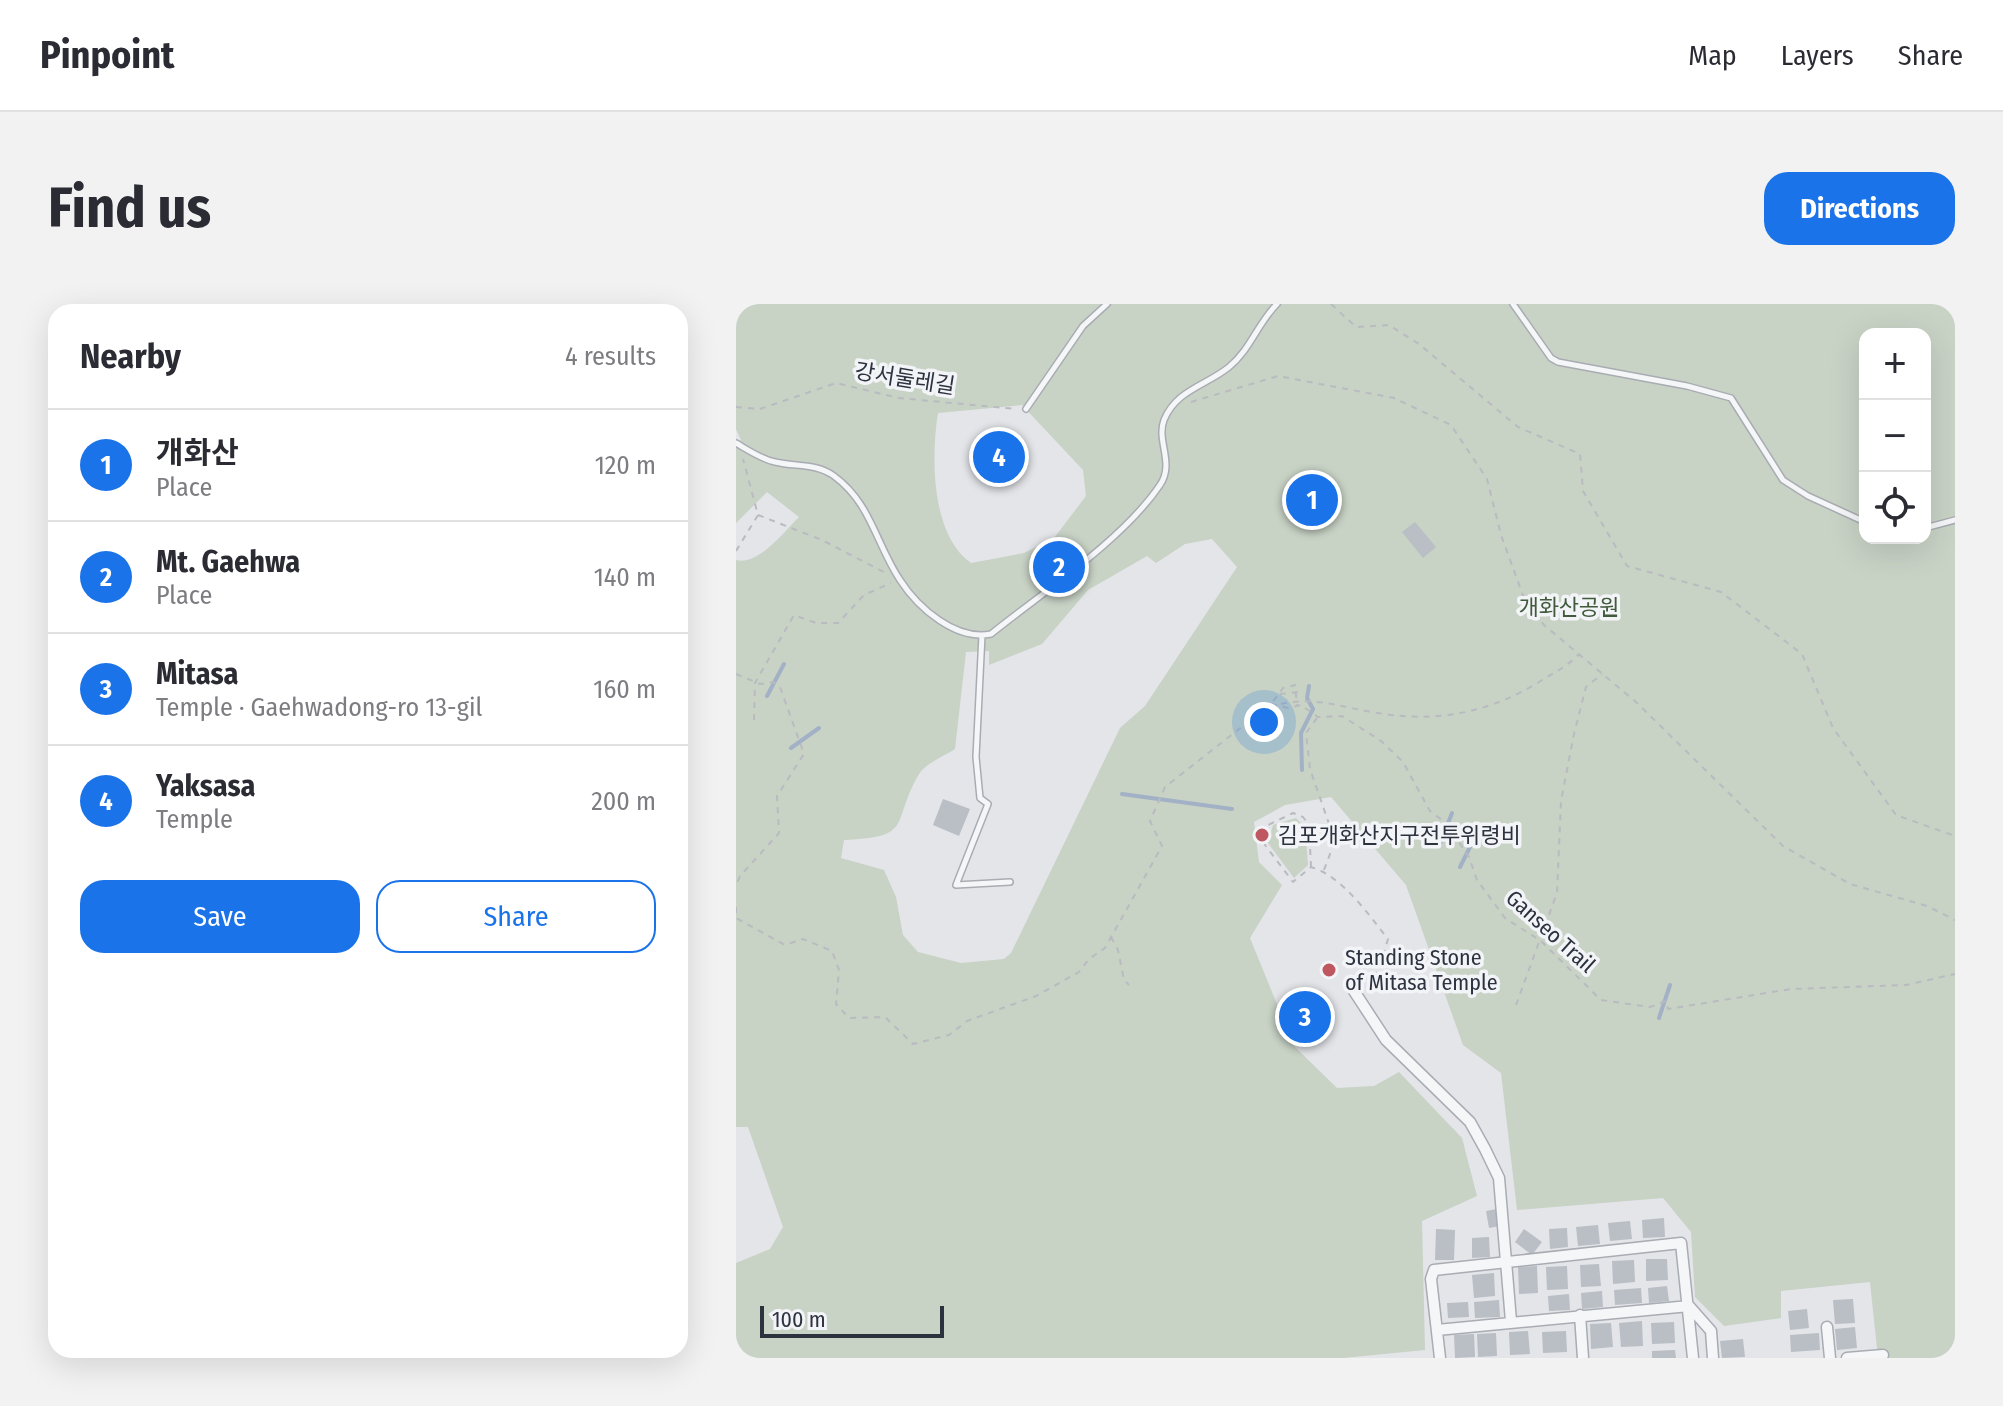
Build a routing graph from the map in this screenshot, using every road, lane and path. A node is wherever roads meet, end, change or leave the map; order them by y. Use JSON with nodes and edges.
{"nodes":[{"id":1,"x":1107,"y":304,"type":"edge"},
{"id":2,"x":1277,"y":304,"type":"edge"},
{"id":3,"x":1331,"y":304,"type":"edge"},
{"id":4,"x":1513,"y":304,"type":"edge"},
{"id":5,"x":736,"y":407,"type":"edge"},
{"id":6,"x":1170,"y":408,"type":"junction"},
{"id":7,"x":1026,"y":409,"type":"joint"},
{"id":8,"x":736,"y":443,"type":"edge"},
{"id":9,"x":758,"y":515,"type":"junction"},
{"id":10,"x":1859,"y":519,"type":"edge"},
{"id":11,"x":1955,"y":520,"type":"edge"},
{"id":12,"x":1931,"y":526,"type":"edge"},
{"id":13,"x":736,"y":551,"type":"edge"},
{"id":14,"x":899,"y":580,"type":"junction"},
{"id":15,"x":982,"y":635,"type":"junction"},
{"id":16,"x":1580,"y":653,"type":"junction"},
{"id":17,"x":1603,"y":673,"type":"junction"},
{"id":18,"x":736,"y":674,"type":"edge"},
{"id":19,"x":755,"y":683,"type":"junction"},
{"id":20,"x":1297,"y":692,"type":"junction"},
{"id":21,"x":1277,"y":695,"type":"junction"},
{"id":22,"x":1296,"y":703,"type":"junction"},
{"id":23,"x":1271,"y":704,"type":"junction"},
{"id":24,"x":1318,"y":717,"type":"junction"},
{"id":25,"x":754,"y":720,"type":"dead end"},
{"id":26,"x":1955,"y":836,"type":"edge"},
{"id":27,"x":1311,"y":867,"type":"junction"},
{"id":28,"x":1324,"y":871,"type":"junction"},
{"id":29,"x":1010,"y":882,"type":"dead end"},
{"id":30,"x":736,"y":886,"type":"edge"},
{"id":31,"x":736,"y":907,"type":"edge"},
{"id":32,"x":1955,"y":920,"type":"edge"},
{"id":33,"x":1111,"y":936,"type":"junction"},
{"id":34,"x":1541,"y":941,"type":"junction"},
{"id":35,"x":1955,"y":974,"type":"edge"},
{"id":36,"x":1129,"y":985,"type":"dead end"},
{"id":37,"x":1354,"y":991,"type":"joint"},
{"id":38,"x":1516,"y":1005,"type":"dead end"},
{"id":39,"x":923,"y":1044,"type":"junction"},
{"id":40,"x":924,"y":1050,"type":"dead end"},
{"id":41,"x":1508,"y":1261,"type":"junction"},
{"id":42,"x":1689,"y":1306,"type":"junction"},
{"id":43,"x":1580,"y":1315,"type":"junction"},
{"id":44,"x":1511,"y":1321,"type":"junction"},
{"id":45,"x":1827,"y":1327,"type":"dead end"},
{"id":46,"x":1437,"y":1330,"type":"junction"},
{"id":47,"x":1883,"y":1355,"type":"dead end"},
{"id":48,"x":1440,"y":1358,"type":"edge"},
{"id":49,"x":1583,"y":1358,"type":"edge"},
{"id":50,"x":1693,"y":1358,"type":"edge"},
{"id":51,"x":1713,"y":1358,"type":"edge"},
{"id":52,"x":1830,"y":1358,"type":"edge"},
{"id":53,"x":1847,"y":1358,"type":"edge"}],
"edges":[{"from":1,"to":7,"type":"lane"},
{"from":2,"to":6,"type":"lane"},
{"from":3,"to":26,"type":"path"},
{"from":4,"to":10,"type":"lane"},
{"from":5,"to":7,"type":"path","name":"강서둘레길"},
{"from":6,"to":15,"type":"lane"},
{"from":6,"to":16,"type":"path"},
{"from":8,"to":9,"type":"path"},
{"from":8,"to":14,"type":"lane"},
{"from":9,"to":13,"type":"path"},
{"from":9,"to":14,"type":"path"},
{"from":11,"to":12,"type":"lane"},
{"from":14,"to":15,"type":"lane"},
{"from":14,"to":19,"type":"path"},
{"from":15,"to":29,"type":"lane"},
{"from":16,"to":17,"type":"path"},
{"from":16,"to":22,"type":"path"},
{"from":17,"to":32,"type":"path"},
{"from":17,"to":34,"type":"path"},
{"from":18,"to":19,"type":"path"},
{"from":19,"to":25,"type":"path"},
{"from":19,"to":30,"type":"path"},
{"from":20,"to":21,"type":"path"},
{"from":20,"to":21,"type":"path"},
{"from":20,"to":22,"type":"path"},
{"from":21,"to":23,"type":"path"},
{"from":22,"to":23,"type":"path"},
{"from":22,"to":24,"type":"path"},
{"from":23,"to":33,"type":"path"},
{"from":24,"to":28,"type":"path"},
{"from":24,"to":34,"type":"path","name":"Ganseo Trail"},
{"from":27,"to":27,"type":"path"},
{"from":27,"to":28,"type":"path"},
{"from":28,"to":37,"type":"path"},
{"from":31,"to":39,"type":"path"},
{"from":33,"to":36,"type":"path"},
{"from":33,"to":39,"type":"path"},
{"from":34,"to":35,"type":"path","name":"Ganseo Trail"},
{"from":34,"to":38,"type":"path"},
{"from":37,"to":41,"type":"street"},
{"from":39,"to":40,"type":"path"},
{"from":41,"to":42,"type":"street"},
{"from":41,"to":44,"type":"street"},
{"from":41,"to":46,"type":"street"},
{"from":42,"to":43,"type":"street"},
{"from":42,"to":50,"type":"street"},
{"from":42,"to":51,"type":"street"},
{"from":43,"to":44,"type":"street"},
{"from":43,"to":49,"type":"street"},
{"from":44,"to":46,"type":"street"},
{"from":45,"to":52,"type":"street"},
{"from":46,"to":48,"type":"street"},
{"from":47,"to":53,"type":"street"}]}
